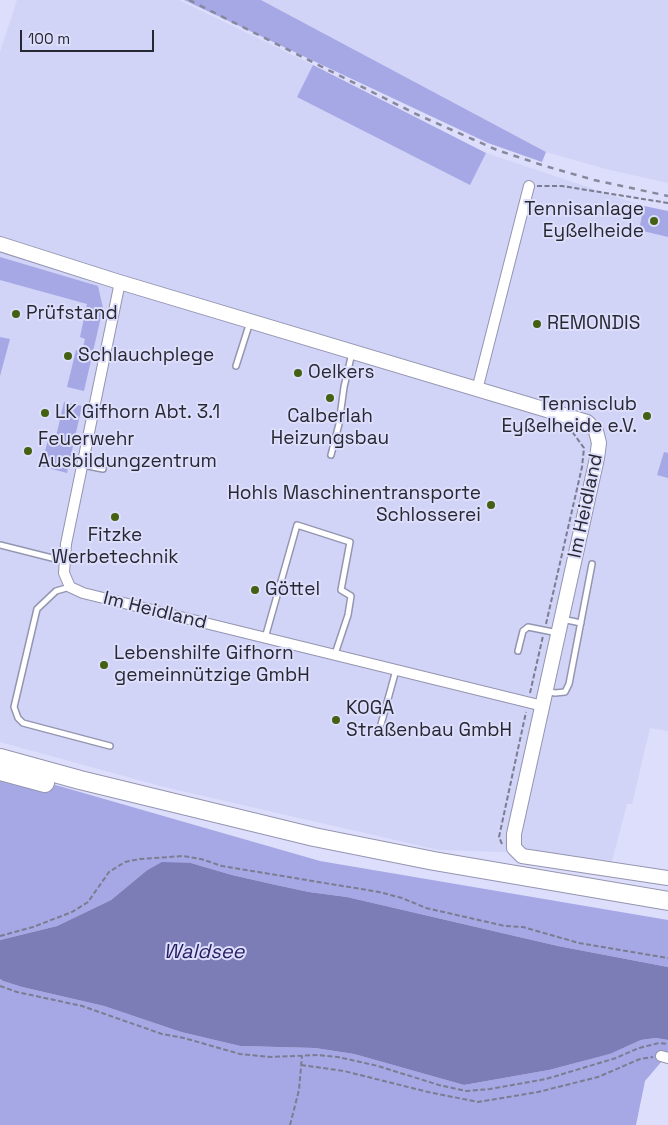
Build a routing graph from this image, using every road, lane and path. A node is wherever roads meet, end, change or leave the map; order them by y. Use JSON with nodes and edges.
{"nodes":[{"id":1,"x":529,"y":186,"type":"joint"},
{"id":2,"x":668,"y":204,"type":"edge"},
{"id":3,"x":0,"y":244,"type":"edge"},
{"id":4,"x":120,"y":282,"type":"junction"},
{"id":5,"x":250,"y":321,"type":"junction"},
{"id":6,"x":353,"y":352,"type":"junction"},
{"id":7,"x":236,"y":366,"type":"dead end"},
{"id":8,"x":477,"y":390,"type":"junction"},
{"id":9,"x":570,"y":428,"type":"dead end"},
{"id":10,"x":331,"y":455,"type":"dead end"},
{"id":11,"x":83,"y":465,"type":"junction"},
{"id":12,"x":103,"y":469,"type":"dead end"},
{"id":13,"x":0,"y":545,"type":"edge"},
{"id":14,"x":64,"y":561,"type":"junction"},
{"id":15,"x":592,"y":564,"type":"dead end"},
{"id":16,"x":70,"y":587,"type":"junction"},
{"id":17,"x":581,"y":623,"type":"junction"},
{"id":18,"x":555,"y":627,"type":"junction"},
{"id":19,"x":265,"y":638,"type":"junction"},
{"id":20,"x":518,"y":651,"type":"dead end"},
{"id":21,"x":335,"y":655,"type":"junction"},
{"id":22,"x":396,"y":670,"type":"junction"},
{"id":23,"x":546,"y":691,"type":"junction"},
{"id":24,"x":528,"y":703,"type":"junction"},
{"id":25,"x":542,"y":706,"type":"junction"},
{"id":26,"x":380,"y":728,"type":"dead end"},
{"id":27,"x":110,"y":746,"type":"dead end"},
{"id":28,"x":0,"y":758,"type":"edge"},
{"id":29,"x":0,"y":771,"type":"edge"},
{"id":30,"x":505,"y":849,"type":"dead end"},
{"id":31,"x":668,"y":878,"type":"edge"},
{"id":32,"x":668,"y":901,"type":"edge"},
{"id":33,"x":668,"y":912,"type":"edge"},
{"id":34,"x":0,"y":936,"type":"edge"},
{"id":35,"x":668,"y":958,"type":"edge"},
{"id":36,"x":0,"y":986,"type":"edge"},
{"id":37,"x":668,"y":1044,"type":"edge"},
{"id":38,"x":302,"y":1056,"type":"junction"},
{"id":39,"x":665,"y":1057,"type":"edge"},
{"id":40,"x":301,"y":1065,"type":"junction"},
{"id":41,"x":290,"y":1125,"type":"edge"}],
"edges":[{"from":1,"to":2,"type":"path"},
{"from":1,"to":8,"type":"street"},
{"from":3,"to":4,"type":"street","name":"Im Heidland"},
{"from":4,"to":5,"type":"street","name":"Im Heidland"},
{"from":4,"to":11,"type":"street"},
{"from":5,"to":6,"type":"street","name":"Im Heidland"},
{"from":5,"to":7,"type":"lane"},
{"from":6,"to":8,"type":"street","name":"Im Heidland"},
{"from":6,"to":10,"type":"lane"},
{"from":8,"to":18,"type":"street","name":"Im Heidland"},
{"from":9,"to":18,"type":"path"},
{"from":11,"to":12,"type":"lane"},
{"from":11,"to":14,"type":"street"},
{"from":13,"to":14,"type":"lane"},
{"from":14,"to":16,"type":"street"},
{"from":15,"to":17,"type":"lane"},
{"from":16,"to":19,"type":"street","name":"Im Heidland"},
{"from":16,"to":27,"type":"lane"},
{"from":17,"to":18,"type":"lane"},
{"from":17,"to":23,"type":"lane"},
{"from":18,"to":20,"type":"lane"},
{"from":18,"to":23,"type":"street","name":"Im Heidland"},
{"from":18,"to":24,"type":"path"},
{"from":19,"to":21,"type":"street","name":"Im Heidland"},
{"from":19,"to":21,"type":"lane"},
{"from":21,"to":22,"type":"street","name":"Im Heidland"},
{"from":22,"to":24,"type":"street","name":"Im Heidland"},
{"from":22,"to":26,"type":"lane"},
{"from":23,"to":25,"type":"street","name":"Im Heidland"},
{"from":24,"to":25,"type":"street","name":"Im Heidland"},
{"from":24,"to":30,"type":"path"},
{"from":25,"to":31,"type":"street","name":"Im Heidland"},
{"from":28,"to":32,"type":"highway"},
{"from":29,"to":33,"type":"highway"},
{"from":34,"to":35,"type":"path"},
{"from":36,"to":38,"type":"path"},
{"from":37,"to":38,"type":"path"},
{"from":38,"to":40,"type":"path"},
{"from":39,"to":40,"type":"path"},
{"from":40,"to":41,"type":"path"}]}
